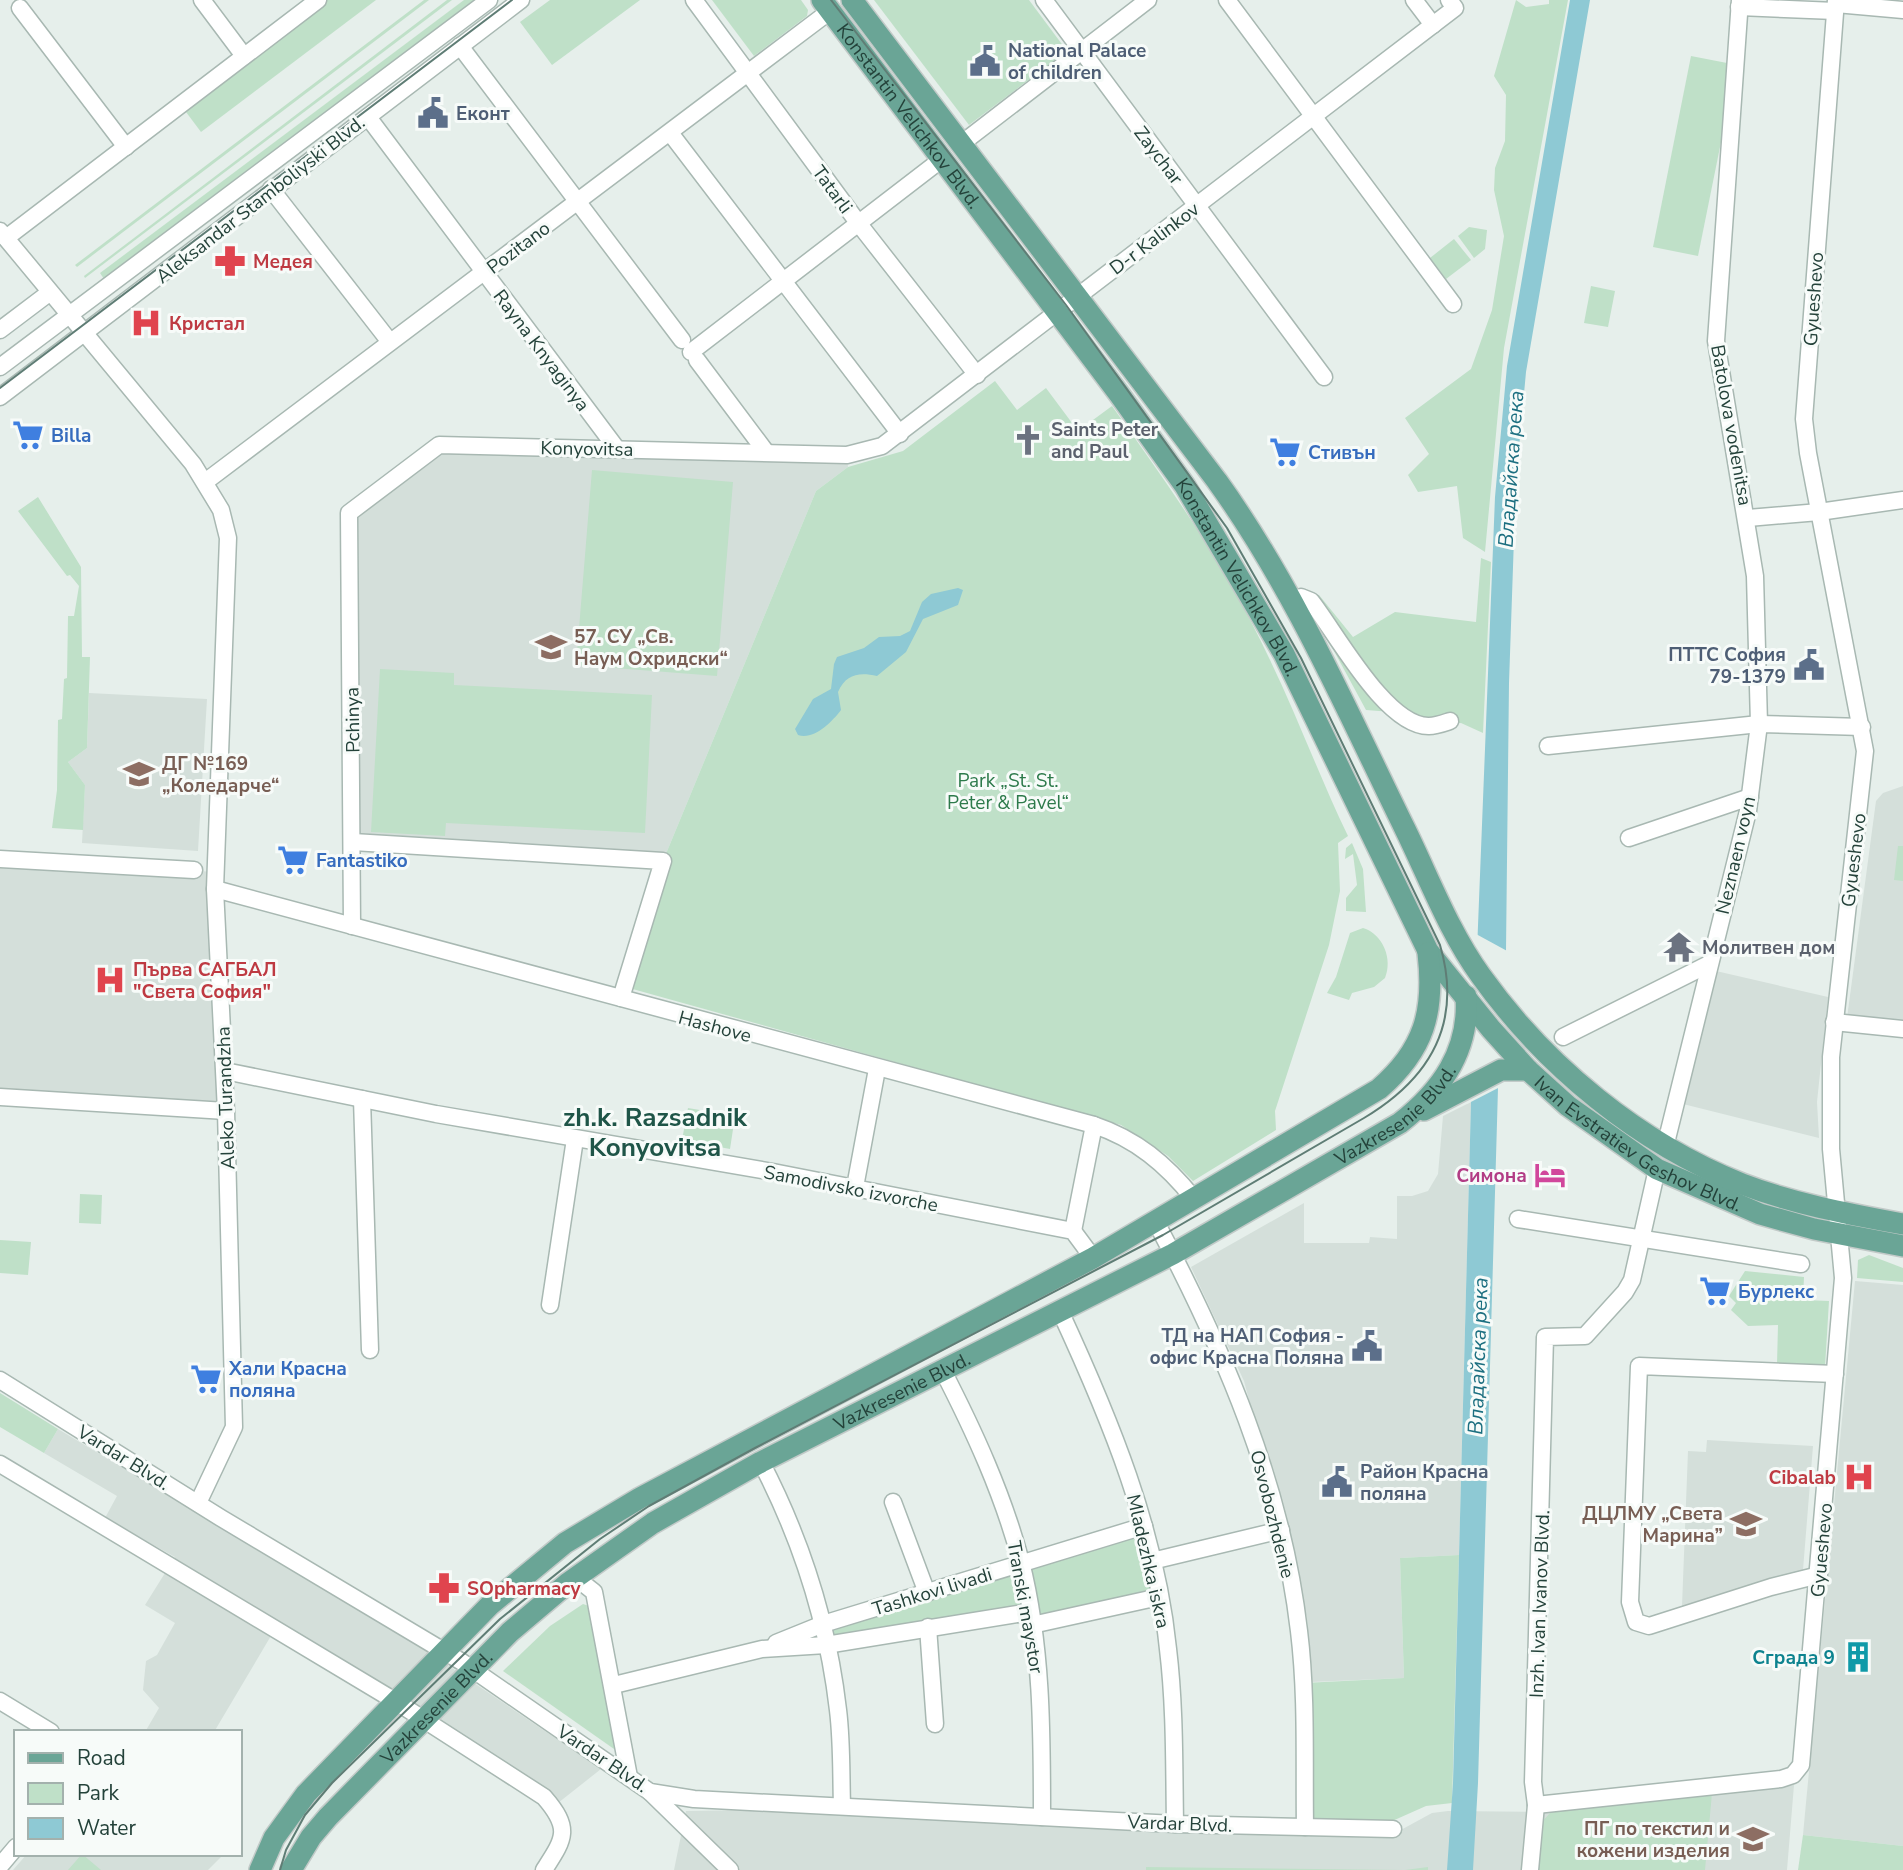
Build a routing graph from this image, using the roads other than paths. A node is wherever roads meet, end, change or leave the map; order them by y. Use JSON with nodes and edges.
{"nodes":[{"id":1,"x":202,"y":0,"type":"edge"},
{"id":2,"x":318,"y":0,"type":"edge"},
{"id":3,"x":489,"y":0,"type":"edge"},
{"id":4,"x":521,"y":0,"type":"edge"},
{"id":5,"x":694,"y":0,"type":"edge"},
{"id":6,"x":852,"y":0,"type":"edge"},
{"id":7,"x":1044,"y":0,"type":"edge"},
{"id":8,"x":1148,"y":0,"type":"edge"},
{"id":9,"x":1227,"y":0,"type":"edge"},
{"id":10,"x":1414,"y":0,"type":"edge"},
{"id":11,"x":1452,"y":4,"type":"edge"},
{"id":12,"x":1740,"y":4,"type":"edge"},
{"id":13,"x":1836,"y":5,"type":"edge"},
{"id":14,"x":826,"y":6,"type":"edge"},
{"id":15,"x":20,"y":8,"type":"dead end"},
{"id":16,"x":1903,"y":10,"type":"edge"},
{"id":17,"x":1433,"y":25,"type":"junction"},
{"id":18,"x":460,"y":46,"type":"junction"},
{"id":19,"x":1082,"y":51,"type":"junction"},
{"id":20,"x":244,"y":56,"type":"junction"},
{"id":21,"x":748,"y":74,"type":"junction"},
{"id":22,"x":1315,"y":116,"type":"junction"},
{"id":23,"x":368,"y":117,"type":"junction"},
{"id":24,"x":671,"y":134,"type":"junction"},
{"id":25,"x":961,"y":144,"type":"junction"},
{"id":26,"x":126,"y":147,"type":"junction"},
{"id":27,"x":942,"y":159,"type":"junction"},
{"id":28,"x":271,"y":189,"type":"junction"},
{"id":29,"x":579,"y":201,"type":"junction"},
{"id":30,"x":1197,"y":205,"type":"junction"},
{"id":31,"x":859,"y":224,"type":"junction"},
{"id":32,"x":3,"y":234,"type":"edge"},
{"id":33,"x":484,"y":272,"type":"junction"},
{"id":34,"x":782,"y":280,"type":"junction"},
{"id":35,"x":49,"y":293,"type":"junction"},
{"id":36,"x":1077,"y":296,"type":"junction"},
{"id":37,"x":1453,"y":304,"type":"dead end"},
{"id":38,"x":1058,"y":312,"type":"junction"},
{"id":39,"x":67,"y":315,"type":"junction"},
{"id":40,"x":0,"y":330,"type":"edge"},
{"id":41,"x":83,"y":334,"type":"junction"},
{"id":42,"x":390,"y":342,"type":"junction"},
{"id":43,"x":690,"y":350,"type":"junction"},
{"id":44,"x":0,"y":367,"type":"edge"},
{"id":45,"x":977,"y":375,"type":"junction"},
{"id":46,"x":1324,"y":377,"type":"dead end"},
{"id":47,"x":0,"y":397,"type":"edge"},
{"id":48,"x":900,"y":434,"type":"junction"},
{"id":49,"x":617,"y":449,"type":"junction"},
{"id":50,"x":766,"y":452,"type":"junction"},
{"id":51,"x":847,"y":455,"type":"joint"},
{"id":52,"x":205,"y":481,"type":"junction"},
{"id":53,"x":1903,"y":500,"type":"edge"},
{"id":54,"x":1819,"y":512,"type":"junction"},
{"id":55,"x":349,"y":513,"type":"joint"},
{"id":56,"x":1748,"y":518,"type":"junction"},
{"id":57,"x":1292,"y":601,"type":"junction"},
{"id":58,"x":1450,"y":721,"type":"dead end"},
{"id":59,"x":1759,"y":724,"type":"junction"},
{"id":60,"x":1862,"y":727,"type":"junction"},
{"id":61,"x":1548,"y":746,"type":"dead end"},
{"id":62,"x":1750,"y":797,"type":"junction"},
{"id":63,"x":1629,"y":838,"type":"dead end"},
{"id":64,"x":354,"y":842,"type":"junction"},
{"id":65,"x":0,"y":859,"type":"edge"},
{"id":66,"x":194,"y":870,"type":"dead end"},
{"id":67,"x":215,"y":889,"type":"junction"},
{"id":68,"x":352,"y":926,"type":"junction"},
{"id":69,"x":1453,"y":928,"type":"junction"},
{"id":70,"x":1427,"y":951,"type":"junction"},
{"id":71,"x":1709,"y":964,"type":"junction"},
{"id":72,"x":621,"y":998,"type":"junction"},
{"id":73,"x":1467,"y":1000,"type":"junction"},
{"id":74,"x":1834,"y":1022,"type":"junction"},
{"id":75,"x":1522,"y":1025,"type":"junction"},
{"id":76,"x":1425,"y":1028,"type":"junction"},
{"id":77,"x":1903,"y":1029,"type":"edge"},
{"id":78,"x":1563,"y":1037,"type":"dead end"},
{"id":79,"x":877,"y":1069,"type":"junction"},
{"id":80,"x":1528,"y":1070,"type":"junction"},
{"id":81,"x":225,"y":1071,"type":"junction"},
{"id":82,"x":0,"y":1097,"type":"edge"},
{"id":83,"x":362,"y":1099,"type":"junction"},
{"id":84,"x":226,"y":1111,"type":"junction"},
{"id":85,"x":1400,"y":1124,"type":"junction"},
{"id":86,"x":1094,"y":1125,"type":"junction"},
{"id":87,"x":575,"y":1139,"type":"junction"},
{"id":88,"x":1665,"y":1147,"type":"junction"},
{"id":89,"x":1657,"y":1170,"type":"junction"},
{"id":90,"x":855,"y":1188,"type":"junction"},
{"id":91,"x":1194,"y":1199,"type":"junction"},
{"id":92,"x":1835,"y":1210,"type":"junction"},
{"id":93,"x":1518,"y":1219,"type":"dead end"},
{"id":94,"x":1156,"y":1222,"type":"junction"},
{"id":95,"x":1903,"y":1224,"type":"edge"},
{"id":96,"x":1073,"y":1231,"type":"junction"},
{"id":97,"x":1839,"y":1234,"type":"junction"},
{"id":98,"x":1642,"y":1238,"type":"junction"},
{"id":99,"x":1903,"y":1246,"type":"edge"},
{"id":100,"x":1173,"y":1254,"type":"junction"},
{"id":101,"x":1093,"y":1258,"type":"junction"},
{"id":102,"x":1801,"y":1264,"type":"dead end"},
{"id":103,"x":550,"y":1305,"type":"dead end"},
{"id":104,"x":1060,"y":1311,"type":"junction"},
{"id":105,"x":370,"y":1350,"type":"dead end"},
{"id":106,"x":942,"y":1369,"type":"junction"},
{"id":107,"x":1835,"y":1374,"type":"junction"},
{"id":108,"x":0,"y":1380,"type":"edge"},
{"id":109,"x":761,"y":1462,"type":"junction"},
{"id":110,"x":0,"y":1464,"type":"edge"},
{"id":111,"x":893,"y":1502,"type":"dead end"},
{"id":112,"x":198,"y":1503,"type":"junction"},
{"id":113,"x":1144,"y":1525,"type":"junction"},
{"id":114,"x":1280,"y":1530,"type":"junction"},
{"id":115,"x":1152,"y":1561,"type":"junction"},
{"id":116,"x":1021,"y":1563,"type":"junction"},
{"id":117,"x":1819,"y":1575,"type":"junction"},
{"id":118,"x":568,"y":1583,"type":"junction"},
{"id":119,"x":927,"y":1592,"type":"junction"},
{"id":120,"x":1159,"y":1597,"type":"junction"},
{"id":121,"x":1031,"y":1618,"type":"junction"},
{"id":122,"x":823,"y":1624,"type":"junction"},
{"id":123,"x":928,"y":1628,"type":"junction"},
{"id":124,"x":826,"y":1645,"type":"junction"},
{"id":125,"x":762,"y":1649,"type":"junction"},
{"id":126,"x":443,"y":1651,"type":"junction"},
{"id":127,"x":473,"y":1670,"type":"junction"},
{"id":128,"x":614,"y":1685,"type":"junction"},
{"id":129,"x":0,"y":1701,"type":"edge"},
{"id":130,"x":396,"y":1701,"type":"junction"},
{"id":131,"x":424,"y":1719,"type":"junction"},
{"id":132,"x":934,"y":1724,"type":"dead end"},
{"id":133,"x":48,"y":1730,"type":"edge"},
{"id":134,"x":629,"y":1777,"type":"junction"},
{"id":135,"x":650,"y":1792,"type":"junction"},
{"id":136,"x":1536,"y":1805,"type":"junction"},
{"id":137,"x":842,"y":1806,"type":"junction"},
{"id":138,"x":1042,"y":1817,"type":"junction"},
{"id":139,"x":1175,"y":1824,"type":"junction"},
{"id":140,"x":1305,"y":1827,"type":"junction"},
{"id":141,"x":1394,"y":1829,"type":"dead end"},
{"id":142,"x":14,"y":1849,"type":"edge"},
{"id":143,"x":0,"y":1866,"type":"edge"},
{"id":144,"x":260,"y":1870,"type":"edge"},
{"id":145,"x":291,"y":1870,"type":"edge"},
{"id":146,"x":544,"y":1870,"type":"edge"},
{"id":147,"x":730,"y":1870,"type":"edge"},
{"id":148,"x":1530,"y":1870,"type":"edge"}],
"edges":[{"from":1,"to":20,"type":"street"},
{"from":2,"to":20,"type":"street"},
{"from":3,"to":39,"type":"street","name":"Aleksandar Stamboliyski Blvd."},
{"from":4,"to":18,"type":"street","name":"Aleksandar Stamboliyski Blvd."},
{"from":5,"to":21,"type":"street","name":"Tatarli"},
{"from":6,"to":25,"type":"main road","name":"Konstantin Velichkov Blvd."},
{"from":7,"to":19,"type":"street","name":"Zaychar"},
{"from":8,"to":19,"type":"street"},
{"from":9,"to":22,"type":"street"},
{"from":10,"to":17,"type":"street"},
{"from":11,"to":17,"type":"street","name":"D-r Kalinkov"},
{"from":12,"to":13,"type":"street"},
{"from":12,"to":56,"type":"street","name":"Batolova vodenitsa"},
{"from":13,"to":16,"type":"street"},
{"from":13,"to":54,"type":"street","name":"Gyueshevo"},
{"from":14,"to":21,"type":"street","name":"Pozitano"},
{"from":14,"to":27,"type":"main road","name":"Konstantin Velichkov Blvd."},
{"from":15,"to":26,"type":"street"},
{"from":17,"to":22,"type":"street","name":"D-r Kalinkov"},
{"from":18,"to":23,"type":"street","name":"Aleksandar Stamboliyski Blvd."},
{"from":18,"to":29,"type":"street"},
{"from":19,"to":25,"type":"street"},
{"from":19,"to":30,"type":"street","name":"Zaychar"},
{"from":20,"to":26,"type":"street"},
{"from":21,"to":24,"type":"street","name":"Pozitano"},
{"from":21,"to":31,"type":"street","name":"Tatarli"},
{"from":22,"to":30,"type":"street","name":"D-r Kalinkov"},
{"from":22,"to":37,"type":"street"},
{"from":23,"to":28,"type":"street","name":"Aleksandar Stamboliyski Blvd."},
{"from":23,"to":33,"type":"street","name":"Rayna Knyaginya"},
{"from":24,"to":29,"type":"street","name":"Pozitano"},
{"from":24,"to":34,"type":"street"},
{"from":25,"to":36,"type":"main road","name":"Konstantin Velichkov Blvd."},
{"from":26,"to":32,"type":"street"},
{"from":27,"to":31,"type":"street"},
{"from":27,"to":38,"type":"main road","name":"Konstantin Velichkov Blvd."},
{"from":28,"to":41,"type":"street","name":"Aleksandar Stamboliyski Blvd."},
{"from":28,"to":42,"type":"street"},
{"from":29,"to":33,"type":"street","name":"Pozitano"},
{"from":29,"to":43,"type":"street"},
{"from":30,"to":36,"type":"street","name":"D-r Kalinkov"},
{"from":30,"to":46,"type":"street","name":"Zaychar"},
{"from":31,"to":34,"type":"street"},
{"from":31,"to":45,"type":"street","name":"Tatarli"},
{"from":32,"to":35,"type":"street","name":"Aleko Turandzha"},
{"from":33,"to":42,"type":"street","name":"Pozitano"},
{"from":33,"to":49,"type":"street","name":"Rayna Knyaginya"},
{"from":34,"to":43,"type":"street"},
{"from":34,"to":48,"type":"street"},
{"from":35,"to":39,"type":"street","name":"Aleko Turandzha"},
{"from":35,"to":40,"type":"street"},
{"from":36,"to":38,"type":"street","name":"D-r Kalinkov"},
{"from":36,"to":57,"type":"main road","name":"Konstantin Velichkov Blvd."},
{"from":38,"to":45,"type":"street","name":"D-r Kalinkov"},
{"from":38,"to":70,"type":"main road","name":"Konstantin Velichkov Blvd."},
{"from":39,"to":41,"type":"street","name":"Aleko Turandzha"},
{"from":39,"to":44,"type":"street","name":"Aleksandar Stamboliyski Blvd."},
{"from":41,"to":47,"type":"street","name":"Aleksandar Stamboliyski Blvd."},
{"from":41,"to":52,"type":"street","name":"Aleko Turandzha"},
{"from":42,"to":52,"type":"street","name":"Pozitano"},
{"from":43,"to":50,"type":"street"},
{"from":45,"to":48,"type":"street","name":"D-r Kalinkov"},
{"from":48,"to":51,"type":"street","name":"D-r Kalinkov"},
{"from":49,"to":50,"type":"street","name":"Konyovitsa"},
{"from":49,"to":55,"type":"street","name":"Konyovitsa"},
{"from":50,"to":51,"type":"street","name":"Konyovitsa"},
{"from":52,"to":67,"type":"street","name":"Aleko Turandzha"},
{"from":53,"to":54,"type":"street"},
{"from":54,"to":56,"type":"street"},
{"from":54,"to":60,"type":"street","name":"Gyueshevo"},
{"from":55,"to":64,"type":"street","name":"Pchinya"},
{"from":56,"to":59,"type":"street","name":"Batolova vodenitsa"},
{"from":57,"to":58,"type":"street"},
{"from":57,"to":69,"type":"main road","name":"Konstantin Velichkov Blvd."},
{"from":59,"to":60,"type":"street"},
{"from":59,"to":61,"type":"street"},
{"from":59,"to":62,"type":"street","name":"Neznaen voyn"},
{"from":60,"to":74,"type":"street","name":"Gyueshevo"},
{"from":62,"to":63,"type":"street"},
{"from":62,"to":71,"type":"street","name":"Neznaen voyn"},
{"from":64,"to":68,"type":"street","name":"Pchinya"},
{"from":64,"to":72,"type":"street"},
{"from":65,"to":66,"type":"street"},
{"from":67,"to":68,"type":"street","name":"Hashove"},
{"from":67,"to":81,"type":"street","name":"Aleko Turandzha"},
{"from":68,"to":72,"type":"street","name":"Hashove"},
{"from":69,"to":73,"type":"main road","name":"Vazkresenie Blvd."},
{"from":69,"to":75,"type":"main road","name":"Ivan Evstratiev Geshov Blvd."},
{"from":70,"to":73,"type":"main road","name":"Ivan Evstratiev Geshov Blvd."},
{"from":70,"to":76,"type":"main road","name":"Vazkresenie Blvd."},
{"from":71,"to":78,"type":"street"},
{"from":71,"to":88,"type":"street","name":"Neznaen voyn"},
{"from":72,"to":79,"type":"street","name":"Hashove"},
{"from":73,"to":75,"type":"main road"},
{"from":73,"to":76,"type":"main road"},
{"from":73,"to":80,"type":"main road","name":"Ivan Evstratiev Geshov Blvd."},
{"from":73,"to":85,"type":"main road","name":"Vazkresenie Blvd."},
{"from":74,"to":77,"type":"street"},
{"from":74,"to":92,"type":"street","name":"Gyueshevo"},
{"from":75,"to":88,"type":"main road","name":"Ivan Evstratiev Geshov Blvd."},
{"from":76,"to":91,"type":"main road","name":"Vazkresenie Blvd."},
{"from":79,"to":86,"type":"street","name":"Hashove"},
{"from":79,"to":90,"type":"street"},
{"from":80,"to":85,"type":"main road"},
{"from":80,"to":89,"type":"main road","name":"Ivan Evstratiev Geshov Blvd."},
{"from":81,"to":83,"type":"street","name":"Samodivsko izvorche"},
{"from":81,"to":84,"type":"street","name":"Aleko Turandzha"},
{"from":82,"to":84,"type":"street"},
{"from":83,"to":87,"type":"street","name":"Samodivsko izvorche"},
{"from":83,"to":105,"type":"street"},
{"from":84,"to":112,"type":"street","name":"Aleko Turandzha"},
{"from":85,"to":100,"type":"main road","name":"Vazkresenie Blvd."},
{"from":86,"to":91,"type":"street","name":"Hashove"},
{"from":86,"to":96,"type":"street"},
{"from":87,"to":90,"type":"street","name":"Samodivsko izvorche"},
{"from":87,"to":103,"type":"street"},
{"from":88,"to":92,"type":"main road","name":"Ivan Evstratiev Geshov Blvd."},
{"from":89,"to":97,"type":"main road","name":"Ivan Evstratiev Geshov Blvd."},
{"from":89,"to":98,"type":"street"},
{"from":90,"to":96,"type":"street","name":"Samodivsko izvorche"},
{"from":91,"to":94,"type":"main road","name":"Vazkresenie Blvd."},
{"from":92,"to":95,"type":"main road","name":"Ivan Evstratiev Geshov Blvd."},
{"from":92,"to":97,"type":"street","name":"Gyueshevo"},
{"from":93,"to":98,"type":"street"},
{"from":94,"to":100,"type":"street","name":"Osvobozhdenie"},
{"from":94,"to":101,"type":"main road","name":"Vazkresenie Blvd."},
{"from":96,"to":101,"type":"street"},
{"from":97,"to":99,"type":"main road","name":"Ivan Evstratiev Geshov Blvd."},
{"from":97,"to":107,"type":"street","name":"Gyueshevo"},
{"from":98,"to":102,"type":"street"},
{"from":98,"to":136,"type":"street","name":"Inzh. Ivan Ivanov Blvd."},
{"from":100,"to":104,"type":"main road","name":"Vazkresenie Blvd."},
{"from":100,"to":114,"type":"street","name":"Osvobozhdenie"},
{"from":101,"to":126,"type":"main road","name":"Vazkresenie Blvd."},
{"from":104,"to":106,"type":"main road","name":"Vazkresenie Blvd."},
{"from":104,"to":113,"type":"street","name":"Mladezhka iskra"},
{"from":106,"to":109,"type":"main road","name":"Vazkresenie Blvd."},
{"from":106,"to":116,"type":"street","name":"Transki maystor"},
{"from":107,"to":117,"type":"street","name":"Gyueshevo"},
{"from":107,"to":117,"type":"street"},
{"from":108,"to":112,"type":"street","name":"Vardar Blvd."},
{"from":109,"to":118,"type":"main road","name":"Vazkresenie Blvd."},
{"from":109,"to":122,"type":"street"},
{"from":110,"to":130,"type":"street"},
{"from":111,"to":119,"type":"street"},
{"from":112,"to":126,"type":"street","name":"Vardar Blvd."},
{"from":113,"to":115,"type":"street","name":"Mladezhka iskra"},
{"from":113,"to":116,"type":"street","name":"Tashkovi livadi"},
{"from":114,"to":115,"type":"street"},
{"from":114,"to":140,"type":"street","name":"Osvobozhdenie"},
{"from":115,"to":120,"type":"street","name":"Mladezhka iskra"},
{"from":116,"to":119,"type":"street","name":"Tashkovi livadi"},
{"from":116,"to":121,"type":"street","name":"Transki maystor"},
{"from":117,"to":136,"type":"street","name":"Gyueshevo"},
{"from":118,"to":127,"type":"main road","name":"Vazkresenie Blvd."},
{"from":118,"to":128,"type":"street"},
{"from":119,"to":122,"type":"street","name":"Tashkovi livadi"},
{"from":120,"to":121,"type":"street","name":"Tashkovi livadi"},
{"from":120,"to":139,"type":"street","name":"Mladezhka iskra"},
{"from":121,"to":123,"type":"street","name":"Tashkovi livadi"},
{"from":121,"to":138,"type":"street","name":"Transki maystor"},
{"from":122,"to":124,"type":"street"},
{"from":122,"to":125,"type":"street","name":"Tashkovi livadi"},
{"from":123,"to":124,"type":"street","name":"Tashkovi livadi"},
{"from":123,"to":132,"type":"street"},
{"from":124,"to":125,"type":"street","name":"Tashkovi livadi"},
{"from":124,"to":137,"type":"street"},
{"from":125,"to":128,"type":"street","name":"Tashkovi livadi"},
{"from":126,"to":127,"type":"street","name":"Vardar Blvd."},
{"from":126,"to":130,"type":"main road","name":"Vazkresenie Blvd."},
{"from":127,"to":131,"type":"main road","name":"Vazkresenie Blvd."},
{"from":127,"to":134,"type":"street","name":"Vardar Blvd."},
{"from":128,"to":134,"type":"street"},
{"from":129,"to":133,"type":"street"},
{"from":130,"to":131,"type":"street"},
{"from":130,"to":144,"type":"main road","name":"Vazkresenie Blvd."},
{"from":131,"to":145,"type":"main road","name":"Vazkresenie Blvd."},
{"from":131,"to":146,"type":"street"},
{"from":134,"to":135,"type":"street","name":"Vardar Blvd."},
{"from":135,"to":137,"type":"street","name":"Vardar Blvd."},
{"from":135,"to":147,"type":"street"},
{"from":136,"to":148,"type":"street","name":"Inzh. Ivan Ivanov Blvd."},
{"from":137,"to":138,"type":"street","name":"Vardar Blvd."},
{"from":138,"to":139,"type":"street","name":"Vardar Blvd."},
{"from":139,"to":140,"type":"street","name":"Vardar Blvd."},
{"from":140,"to":141,"type":"street","name":"Vardar Blvd."},
{"from":142,"to":143,"type":"street"}]}
